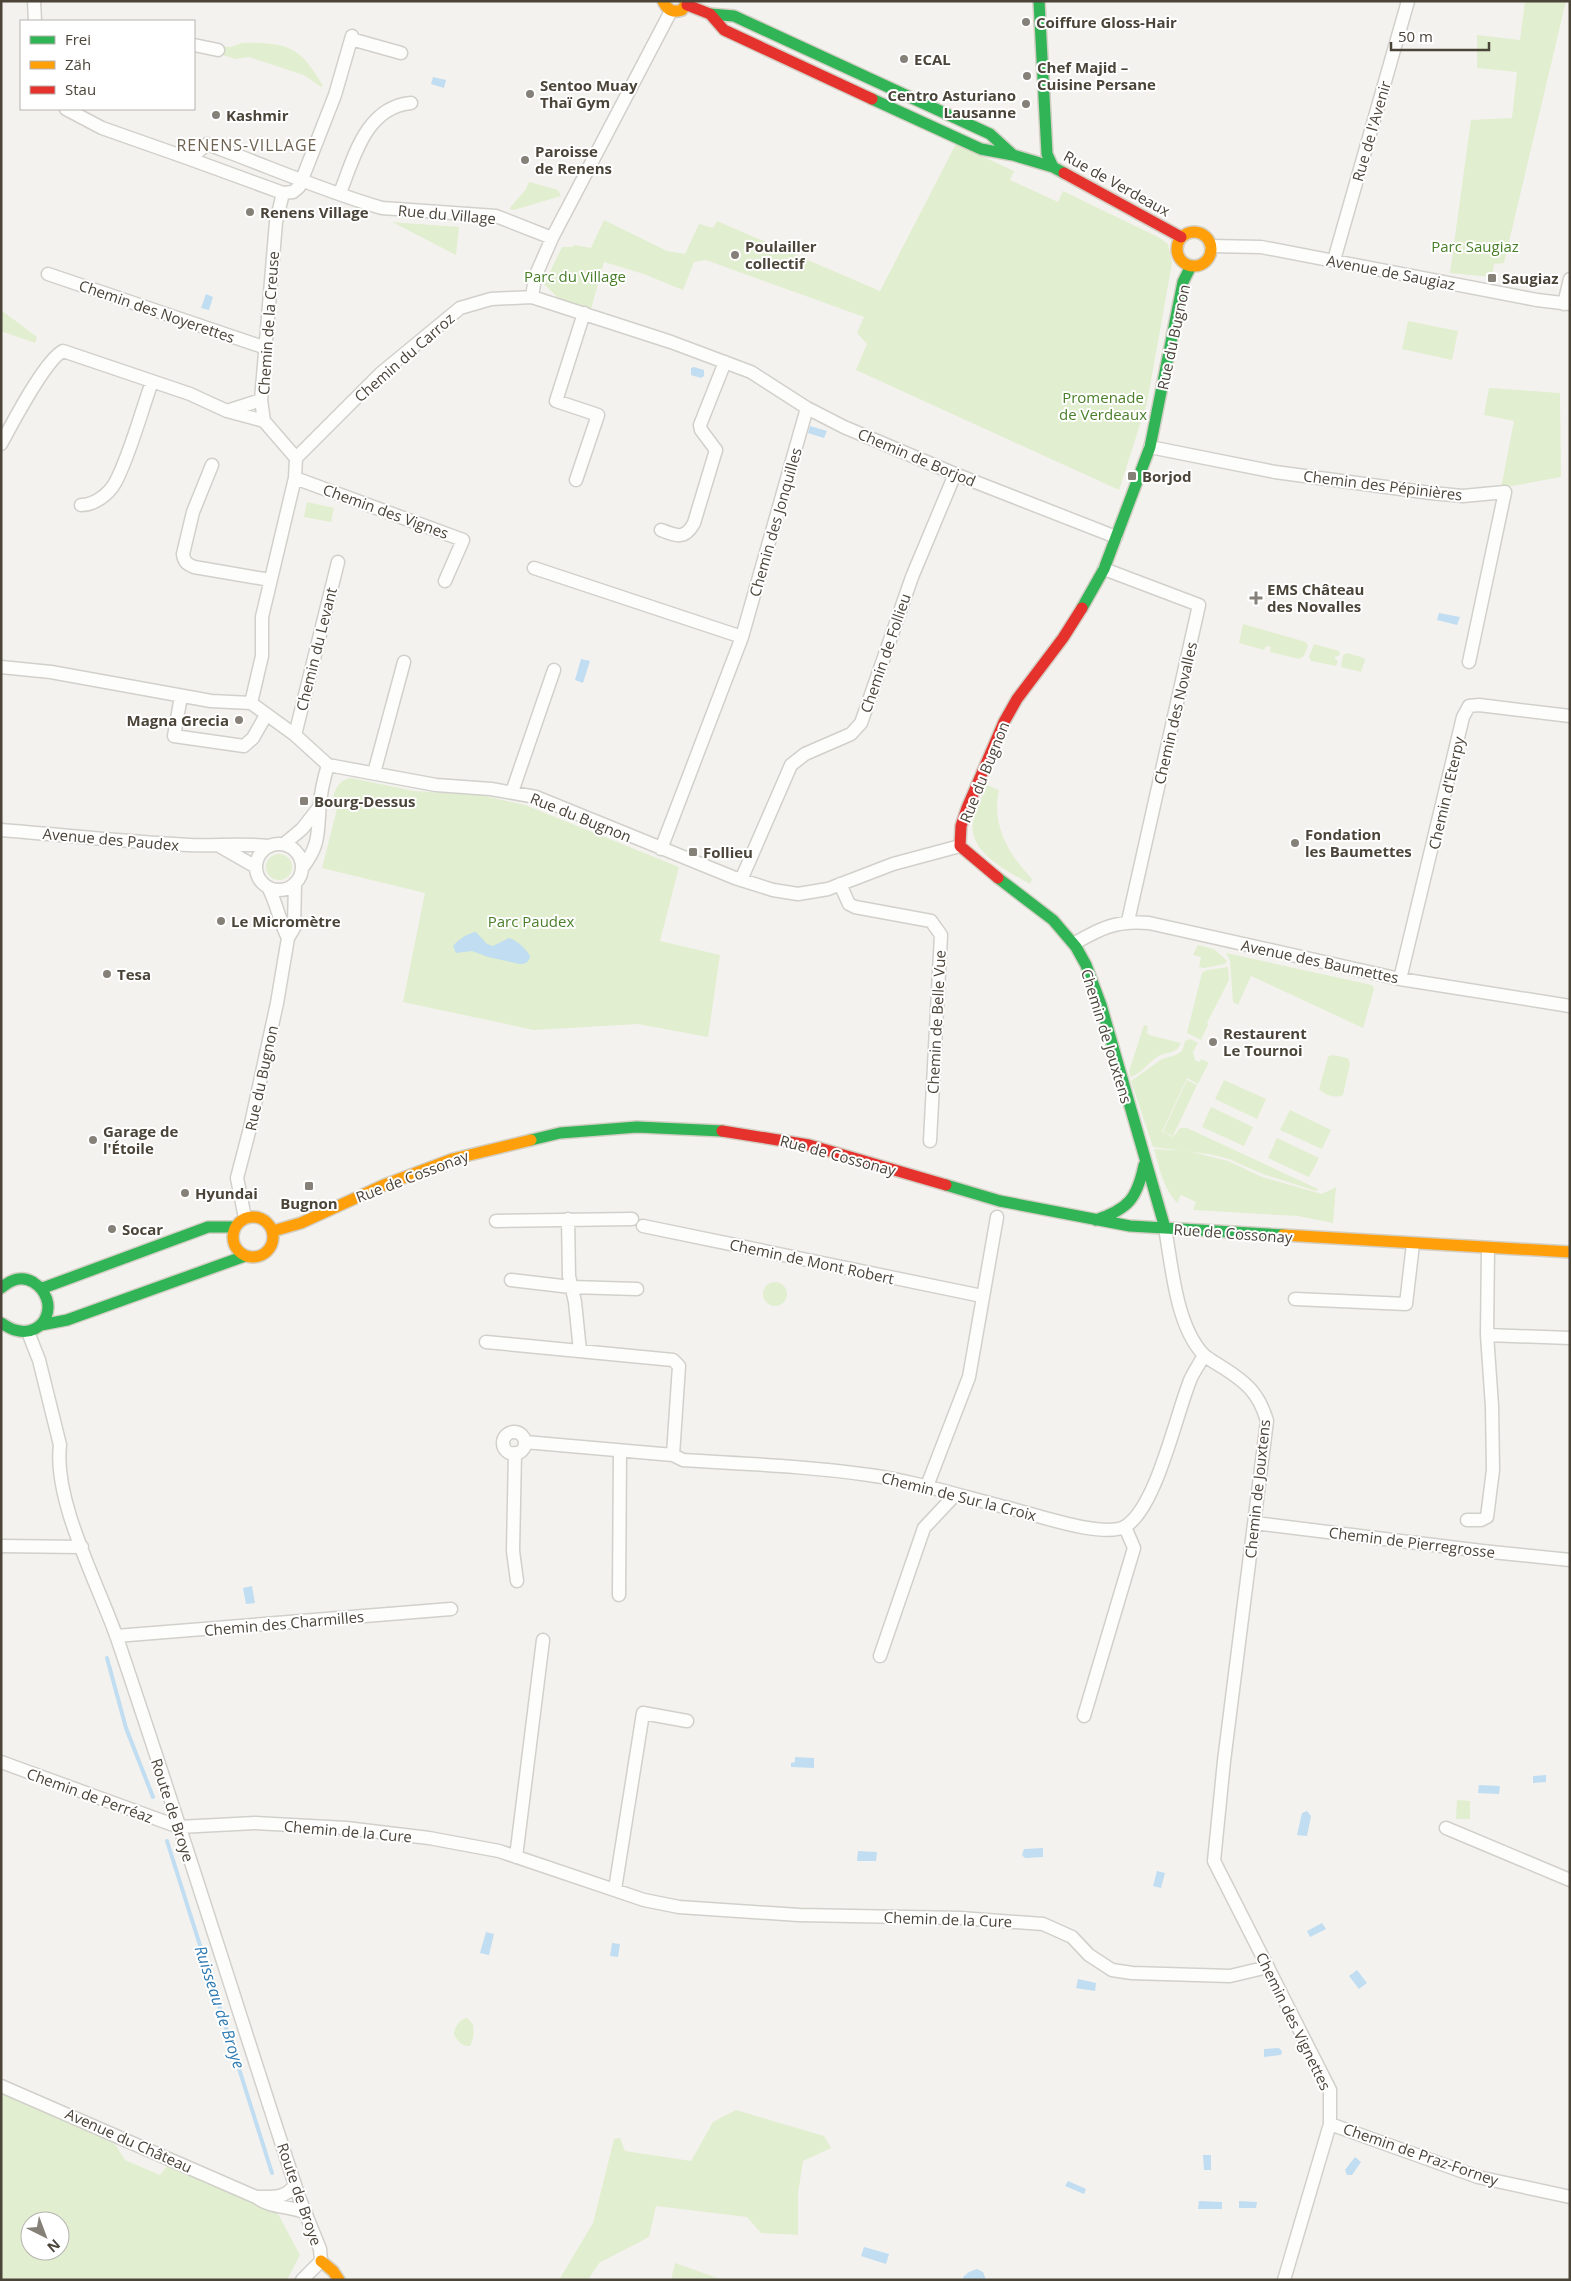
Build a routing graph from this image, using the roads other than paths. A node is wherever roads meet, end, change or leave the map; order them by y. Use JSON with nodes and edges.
{"nodes":[{"id":1,"x":34,"y":1,"type":"edge"},
{"id":2,"x":1039,"y":1,"type":"edge"},
{"id":3,"x":1408,"y":1,"type":"edge"},
{"id":4,"x":688,"y":3,"type":"edge"},
{"id":5,"x":667,"y":6,"type":"edge"},
{"id":6,"x":710,"y":14,"type":"junction"},
{"id":7,"x":35,"y":20,"type":"edge"},
{"id":8,"x":195,"y":45,"type":"edge"},
{"id":9,"x":218,"y":50,"type":"dead end"},
{"id":10,"x":401,"y":53,"type":"dead end"},
{"id":11,"x":877,"y":81,"type":"junction"},
{"id":12,"x":869,"y":97,"type":"junction"},
{"id":13,"x":411,"y":103,"type":"dead end"},
{"id":14,"x":68,"y":110,"type":"edge"},
{"id":15,"x":961,"y":120,"type":"junction"},
{"id":16,"x":953,"y":136,"type":"junction"},
{"id":17,"x":1013,"y":155,"type":"junction"},
{"id":18,"x":190,"y":159,"type":"junction"},
{"id":19,"x":1053,"y":167,"type":"junction"},
{"id":20,"x":303,"y":179,"type":"junction"},
{"id":21,"x":282,"y":193,"type":"junction"},
{"id":22,"x":340,"y":193,"type":"junction"},
{"id":23,"x":1181,"y":237,"type":"junction"},
{"id":24,"x":552,"y":238,"type":"junction"},
{"id":25,"x":1211,"y":246,"type":"junction"},
{"id":26,"x":1334,"y":260,"type":"junction"},
{"id":27,"x":1191,"y":266,"type":"junction"},
{"id":28,"x":48,"y":274,"type":"dead end"},
{"id":29,"x":1570,"y":279,"type":"edge"},
{"id":30,"x":532,"y":297,"type":"junction"},
{"id":31,"x":1567,"y":304,"type":"edge"},
{"id":32,"x":584,"y":313,"type":"junction"},
{"id":33,"x":266,"y":348,"type":"junction"},
{"id":34,"x":725,"y":362,"type":"junction"},
{"id":35,"x":152,"y":382,"type":"junction"},
{"id":36,"x":261,"y":400,"type":"junction"},
{"id":37,"x":807,"y":408,"type":"junction"},
{"id":38,"x":227,"y":411,"type":"junction"},
{"id":39,"x":264,"y":421,"type":"junction"},
{"id":40,"x":1,"y":444,"type":"edge"},
{"id":41,"x":1150,"y":447,"type":"junction"},
{"id":42,"x":296,"y":458,"type":"junction"},
{"id":43,"x":212,"y":465,"type":"dead end"},
{"id":44,"x":955,"y":474,"type":"junction"},
{"id":45,"x":295,"y":478,"type":"junction"},
{"id":46,"x":576,"y":480,"type":"dead end"},
{"id":47,"x":81,"y":505,"type":"dead end"},
{"id":48,"x":661,"y":530,"type":"dead end"},
{"id":49,"x":1116,"y":537,"type":"junction"},
{"id":50,"x":338,"y":562,"type":"dead end"},
{"id":51,"x":534,"y":568,"type":"dead end"},
{"id":52,"x":1104,"y":569,"type":"junction"},
{"id":53,"x":270,"y":580,"type":"junction"},
{"id":54,"x":445,"y":581,"type":"dead end"},
{"id":55,"x":742,"y":637,"type":"junction"},
{"id":56,"x":404,"y":662,"type":"dead end"},
{"id":57,"x":1469,"y":662,"type":"dead end"},
{"id":58,"x":1,"y":668,"type":"edge"},
{"id":59,"x":554,"y":670,"type":"dead end"},
{"id":60,"x":181,"y":696,"type":"junction"},
{"id":61,"x":251,"y":703,"type":"junction"},
{"id":62,"x":266,"y":715,"type":"junction"},
{"id":63,"x":1570,"y":716,"type":"edge"},
{"id":64,"x":294,"y":736,"type":"junction"},
{"id":65,"x":328,"y":765,"type":"junction"},
{"id":66,"x":374,"y":773,"type":"junction"},
{"id":67,"x":512,"y":792,"type":"junction"},
{"id":68,"x":320,"y":806,"type":"junction"},
{"id":69,"x":1,"y":830,"type":"edge"},
{"id":70,"x":284,"y":844,"type":"junction"},
{"id":71,"x":269,"y":846,"type":"junction"},
{"id":72,"x":960,"y":846,"type":"junction"},
{"id":73,"x":221,"y":847,"type":"junction"},
{"id":74,"x":661,"y":849,"type":"junction"},
{"id":75,"x":256,"y":867,"type":"junction"},
{"id":76,"x":302,"y":868,"type":"junction"},
{"id":77,"x":741,"y":880,"type":"junction"},
{"id":78,"x":295,"y":883,"type":"junction"},
{"id":79,"x":840,"y":884,"type":"junction"},
{"id":80,"x":268,"y":887,"type":"junction"},
{"id":81,"x":1128,"y":921,"type":"junction"},
{"id":82,"x":288,"y":938,"type":"junction"},
{"id":83,"x":1075,"y":943,"type":"junction"},
{"id":84,"x":1400,"y":979,"type":"junction"},
{"id":85,"x":1570,"y":1006,"type":"edge"},
{"id":86,"x":930,"y":1141,"type":"dead end"},
{"id":87,"x":1144,"y":1159,"type":"junction"},
{"id":88,"x":997,"y":1217,"type":"dead end"},
{"id":89,"x":245,"y":1218,"type":"junction"},
{"id":90,"x":568,"y":1219,"type":"junction"},
{"id":91,"x":1096,"y":1220,"type":"junction"},
{"id":92,"x":496,"y":1221,"type":"dead end"},
{"id":93,"x":235,"y":1227,"type":"junction"},
{"id":94,"x":1165,"y":1228,"type":"junction"},
{"id":95,"x":273,"y":1232,"type":"junction"},
{"id":96,"x":1413,"y":1244,"type":"junction"},
{"id":97,"x":1488,"y":1248,"type":"junction"},
{"id":98,"x":1570,"y":1252,"type":"edge"},
{"id":99,"x":245,"y":1256,"type":"junction"},
{"id":100,"x":511,"y":1280,"type":"dead end"},
{"id":101,"x":571,"y":1287,"type":"junction"},
{"id":102,"x":1,"y":1288,"type":"edge"},
{"id":103,"x":43,"y":1288,"type":"junction"},
{"id":104,"x":637,"y":1289,"type":"dead end"},
{"id":105,"x":982,"y":1296,"type":"junction"},
{"id":106,"x":1295,"y":1299,"type":"dead end"},
{"id":107,"x":1,"y":1323,"type":"edge"},
{"id":108,"x":41,"y":1325,"type":"junction"},
{"id":109,"x":28,"y":1332,"type":"junction"},
{"id":110,"x":1487,"y":1334,"type":"junction"},
{"id":111,"x":1570,"y":1338,"type":"edge"},
{"id":112,"x":486,"y":1342,"type":"dead end"},
{"id":113,"x":580,"y":1351,"type":"junction"},
{"id":114,"x":1204,"y":1355,"type":"junction"},
{"id":115,"x":525,"y":1442,"type":"junction"},
{"id":116,"x":620,"y":1451,"type":"junction"},
{"id":117,"x":515,"y":1454,"type":"junction"},
{"id":118,"x":673,"y":1455,"type":"junction"},
{"id":119,"x":927,"y":1486,"type":"junction"},
{"id":120,"x":955,"y":1495,"type":"junction"},
{"id":121,"x":1467,"y":1520,"type":"dead end"},
{"id":122,"x":1255,"y":1523,"type":"junction"},
{"id":123,"x":1125,"y":1527,"type":"junction"},
{"id":124,"x":1,"y":1546,"type":"edge"},
{"id":125,"x":82,"y":1547,"type":"junction"},
{"id":126,"x":1570,"y":1560,"type":"edge"},
{"id":127,"x":517,"y":1581,"type":"dead end"},
{"id":128,"x":619,"y":1595,"type":"dead end"},
{"id":129,"x":451,"y":1609,"type":"dead end"},
{"id":130,"x":116,"y":1636,"type":"junction"},
{"id":131,"x":544,"y":1640,"type":"dead end"},
{"id":132,"x":880,"y":1656,"type":"dead end"},
{"id":133,"x":1084,"y":1716,"type":"dead end"},
{"id":134,"x":687,"y":1721,"type":"dead end"},
{"id":135,"x":1,"y":1762,"type":"edge"},
{"id":136,"x":1223,"y":1767,"type":"joint"},
{"id":137,"x":179,"y":1827,"type":"junction"},
{"id":138,"x":1446,"y":1828,"type":"dead end"},
{"id":139,"x":516,"y":1856,"type":"junction"},
{"id":140,"x":1570,"y":1880,"type":"edge"},
{"id":141,"x":615,"y":1888,"type":"junction"},
{"id":142,"x":1268,"y":1967,"type":"junction"},
{"id":143,"x":1,"y":2086,"type":"edge"},
{"id":144,"x":1330,"y":2124,"type":"junction"},
{"id":145,"x":295,"y":2185,"type":"junction"},
{"id":146,"x":256,"y":2197,"type":"junction"},
{"id":147,"x":1570,"y":2197,"type":"edge"},
{"id":148,"x":306,"y":2213,"type":"junction"},
{"id":149,"x":321,"y":2261,"type":"junction"},
{"id":150,"x":302,"y":2280,"type":"edge"},
{"id":151,"x":339,"y":2280,"type":"edge"},
{"id":152,"x":1284,"y":2280,"type":"edge"}],
"edges":[{"from":1,"to":7,"type":"street"},
{"from":2,"to":19,"type":"street","name":"Rue de Verdeaux"},
{"from":3,"to":26,"type":"street","name":"Rue de l'Avenir"},
{"from":4,"to":5,"type":"street"},
{"from":4,"to":6,"type":"street"},
{"from":5,"to":24,"type":"street"},
{"from":6,"to":11,"type":"street"},
{"from":6,"to":12,"type":"street"},
{"from":8,"to":9,"type":"street"},
{"from":10,"to":20,"type":"street"},
{"from":11,"to":12,"type":"street"},
{"from":11,"to":15,"type":"street"},
{"from":12,"to":16,"type":"street"},
{"from":13,"to":22,"type":"street"},
{"from":14,"to":18,"type":"street"},
{"from":15,"to":16,"type":"street"},
{"from":15,"to":17,"type":"street"},
{"from":16,"to":17,"type":"street"},
{"from":17,"to":19,"type":"street"},
{"from":18,"to":20,"type":"street","name":"Rue du Village"},
{"from":18,"to":21,"type":"street"},
{"from":19,"to":23,"type":"street","name":"Rue de Verdeaux"},
{"from":20,"to":21,"type":"street"},
{"from":20,"to":22,"type":"street","name":"Rue du Village"},
{"from":21,"to":33,"type":"street","name":"Chemin de la Creuse"},
{"from":22,"to":24,"type":"street","name":"Rue du Village"},
{"from":23,"to":25,"type":"street"},
{"from":23,"to":27,"type":"street"},
{"from":24,"to":30,"type":"street"},
{"from":25,"to":26,"type":"street","name":"Avenue de Saugiaz"},
{"from":25,"to":27,"type":"street"},
{"from":26,"to":31,"type":"street","name":"Avenue de Saugiaz"},
{"from":27,"to":41,"type":"street","name":"Rue du Bugnon"},
{"from":28,"to":33,"type":"street","name":"Chemin des Noyerettes"},
{"from":29,"to":31,"type":"street"},
{"from":30,"to":32,"type":"street","name":"Chemin de Borjod"},
{"from":30,"to":42,"type":"street","name":"Chemin du Carroz"},
{"from":32,"to":34,"type":"street","name":"Chemin de Borjod"},
{"from":32,"to":46,"type":"street"},
{"from":33,"to":36,"type":"street","name":"Chemin de la Creuse"},
{"from":34,"to":37,"type":"street","name":"Chemin de Borjod"},
{"from":34,"to":48,"type":"street"},
{"from":35,"to":38,"type":"street"},
{"from":35,"to":40,"type":"street"},
{"from":35,"to":47,"type":"street"},
{"from":36,"to":38,"type":"street"},
{"from":36,"to":39,"type":"street","name":"Chemin de la Creuse"},
{"from":37,"to":44,"type":"street","name":"Chemin de Borjod"},
{"from":37,"to":55,"type":"street","name":"Chemin des Jonquilles"},
{"from":38,"to":39,"type":"street"},
{"from":39,"to":42,"type":"street"},
{"from":41,"to":49,"type":"street","name":"Rue du Bugnon"},
{"from":41,"to":57,"type":"street","name":"Chemin des Pépinières"},
{"from":42,"to":45,"type":"street"},
{"from":43,"to":53,"type":"street"},
{"from":44,"to":49,"type":"street","name":"Chemin de Borjod"},
{"from":44,"to":77,"type":"street","name":"Chemin de Follieu"},
{"from":45,"to":53,"type":"street"},
{"from":45,"to":54,"type":"street","name":"Chemin des Vignes"},
{"from":49,"to":52,"type":"street","name":"Rue du Bugnon"},
{"from":50,"to":64,"type":"street","name":"Chemin du Levant"},
{"from":51,"to":55,"type":"street"},
{"from":52,"to":72,"type":"street","name":"Rue du Bugnon"},
{"from":52,"to":81,"type":"street","name":"Chemin des Novalles"},
{"from":53,"to":61,"type":"street"},
{"from":55,"to":74,"type":"street","name":"Chemin des Jonquilles"},
{"from":56,"to":66,"type":"street"},
{"from":58,"to":60,"type":"street"},
{"from":59,"to":67,"type":"street","name":"Rue du Bugnon"},
{"from":60,"to":61,"type":"street"},
{"from":60,"to":62,"type":"street"},
{"from":61,"to":62,"type":"street"},
{"from":62,"to":64,"type":"street"},
{"from":63,"to":84,"type":"street","name":"Chemin d'Eterpy"},
{"from":64,"to":65,"type":"street"},
{"from":65,"to":66,"type":"street","name":"Rue du Bugnon"},
{"from":65,"to":68,"type":"street","name":"Rue du Bugnon"},
{"from":66,"to":67,"type":"street","name":"Rue du Bugnon"},
{"from":67,"to":74,"type":"street","name":"Rue du Bugnon"},
{"from":68,"to":70,"type":"street","name":"Rue du Bugnon"},
{"from":68,"to":76,"type":"street","name":"Rue du Bugnon"},
{"from":69,"to":73,"type":"street","name":"Avenue des Paudex"},
{"from":70,"to":71,"type":"street"},
{"from":70,"to":76,"type":"street"},
{"from":71,"to":73,"type":"street","name":"Avenue des Paudex"},
{"from":71,"to":75,"type":"street"},
{"from":72,"to":79,"type":"street","name":"Rue du Bugnon"},
{"from":72,"to":83,"type":"street","name":"Chemin de Jouxtens"},
{"from":73,"to":75,"type":"street","name":"Avenue des Paudex"},
{"from":74,"to":77,"type":"street","name":"Rue du Bugnon"},
{"from":75,"to":80,"type":"street"},
{"from":76,"to":78,"type":"street","name":"Rue du Bugnon"},
{"from":77,"to":79,"type":"street","name":"Rue du Bugnon"},
{"from":78,"to":80,"type":"street"},
{"from":78,"to":82,"type":"street","name":"Rue du Bugnon"},
{"from":79,"to":86,"type":"street","name":"Chemin de Belle Vue"},
{"from":80,"to":82,"type":"street"},
{"from":81,"to":83,"type":"street","name":"Avenue des Baumettes"},
{"from":81,"to":84,"type":"street","name":"Avenue des Baumettes"},
{"from":82,"to":89,"type":"street","name":"Rue du Bugnon"},
{"from":83,"to":87,"type":"street","name":"Chemin de Jouxtens"},
{"from":84,"to":85,"type":"street","name":"Avenue des Baumettes"},
{"from":87,"to":91,"type":"street","name":"Chemin de Jouxtens"},
{"from":87,"to":94,"type":"street","name":"Chemin de Jouxtens"},
{"from":88,"to":105,"type":"street"},
{"from":89,"to":93,"type":"street"},
{"from":89,"to":95,"type":"street"},
{"from":90,"to":92,"type":"street"},
{"from":90,"to":101,"type":"street"},
{"from":90,"to":105,"type":"street","name":"Chemin de Mont Robert"},
{"from":91,"to":94,"type":"street","name":"Rue de Cossonay"},
{"from":91,"to":95,"type":"street","name":"Rue de Cossonay"},
{"from":93,"to":99,"type":"street"},
{"from":93,"to":103,"type":"street"},
{"from":94,"to":96,"type":"street","name":"Rue de Cossonay"},
{"from":94,"to":114,"type":"street","name":"Chemin de Jouxtens"},
{"from":95,"to":99,"type":"street"},
{"from":96,"to":97,"type":"street","name":"Rue de Cossonay"},
{"from":96,"to":106,"type":"street"},
{"from":97,"to":98,"type":"street","name":"Rue de Cossonay"},
{"from":97,"to":110,"type":"street"},
{"from":99,"to":108,"type":"street"},
{"from":100,"to":101,"type":"street"},
{"from":101,"to":104,"type":"street"},
{"from":101,"to":113,"type":"street"},
{"from":102,"to":103,"type":"street"},
{"from":103,"to":108,"type":"street"},
{"from":105,"to":119,"type":"street"},
{"from":107,"to":109,"type":"street"},
{"from":108,"to":109,"type":"street"},
{"from":109,"to":125,"type":"street","name":"Route de Broye"},
{"from":110,"to":111,"type":"street"},
{"from":110,"to":121,"type":"street"},
{"from":112,"to":113,"type":"street"},
{"from":113,"to":118,"type":"street"},
{"from":114,"to":122,"type":"street","name":"Chemin de Jouxtens"},
{"from":114,"to":123,"type":"street"},
{"from":115,"to":116,"type":"street","name":"Chemin de Sur la Croix"},
{"from":115,"to":117,"type":"street"},
{"from":115,"to":117,"type":"street"},
{"from":116,"to":118,"type":"street","name":"Chemin de Sur la Croix"},
{"from":116,"to":128,"type":"street"},
{"from":117,"to":127,"type":"street"},
{"from":118,"to":119,"type":"street","name":"Chemin de Sur la Croix"},
{"from":119,"to":120,"type":"street","name":"Chemin de Sur la Croix"},
{"from":120,"to":123,"type":"street","name":"Chemin de Sur la Croix"},
{"from":120,"to":132,"type":"street"},
{"from":122,"to":126,"type":"street","name":"Chemin de Pierregrosse"},
{"from":122,"to":136,"type":"street","name":"Chemin de Jouxtens"},
{"from":123,"to":133,"type":"street"},
{"from":124,"to":125,"type":"street"},
{"from":125,"to":130,"type":"street","name":"Route de Broye"},
{"from":129,"to":130,"type":"street","name":"Chemin des Charmilles"},
{"from":130,"to":137,"type":"street","name":"Route de Broye"},
{"from":131,"to":139,"type":"street"},
{"from":134,"to":141,"type":"street"},
{"from":135,"to":137,"type":"street","name":"Chemin de Perréaz"},
{"from":136,"to":142,"type":"street","name":"Chemin des Vignettes"},
{"from":137,"to":139,"type":"street","name":"Chemin de la Cure"},
{"from":137,"to":145,"type":"street","name":"Route de Broye"},
{"from":138,"to":140,"type":"street"},
{"from":139,"to":141,"type":"street","name":"Chemin de la Cure"},
{"from":141,"to":142,"type":"street","name":"Chemin de la Cure"},
{"from":142,"to":144,"type":"street","name":"Chemin des Vignettes"},
{"from":143,"to":146,"type":"street","name":"Avenue du Château"},
{"from":144,"to":147,"type":"street","name":"Chemin de Praz-Forney"},
{"from":144,"to":152,"type":"street","name":"Chemin des Vignettes"},
{"from":145,"to":146,"type":"street","name":"Avenue du Château"},
{"from":145,"to":148,"type":"street","name":"Route de Broye"},
{"from":146,"to":148,"type":"street","name":"Avenue du Château"},
{"from":148,"to":149,"type":"street","name":"Route de Broye"},
{"from":149,"to":150,"type":"street"},
{"from":149,"to":151,"type":"street","name":"Route de Broye"}]}
